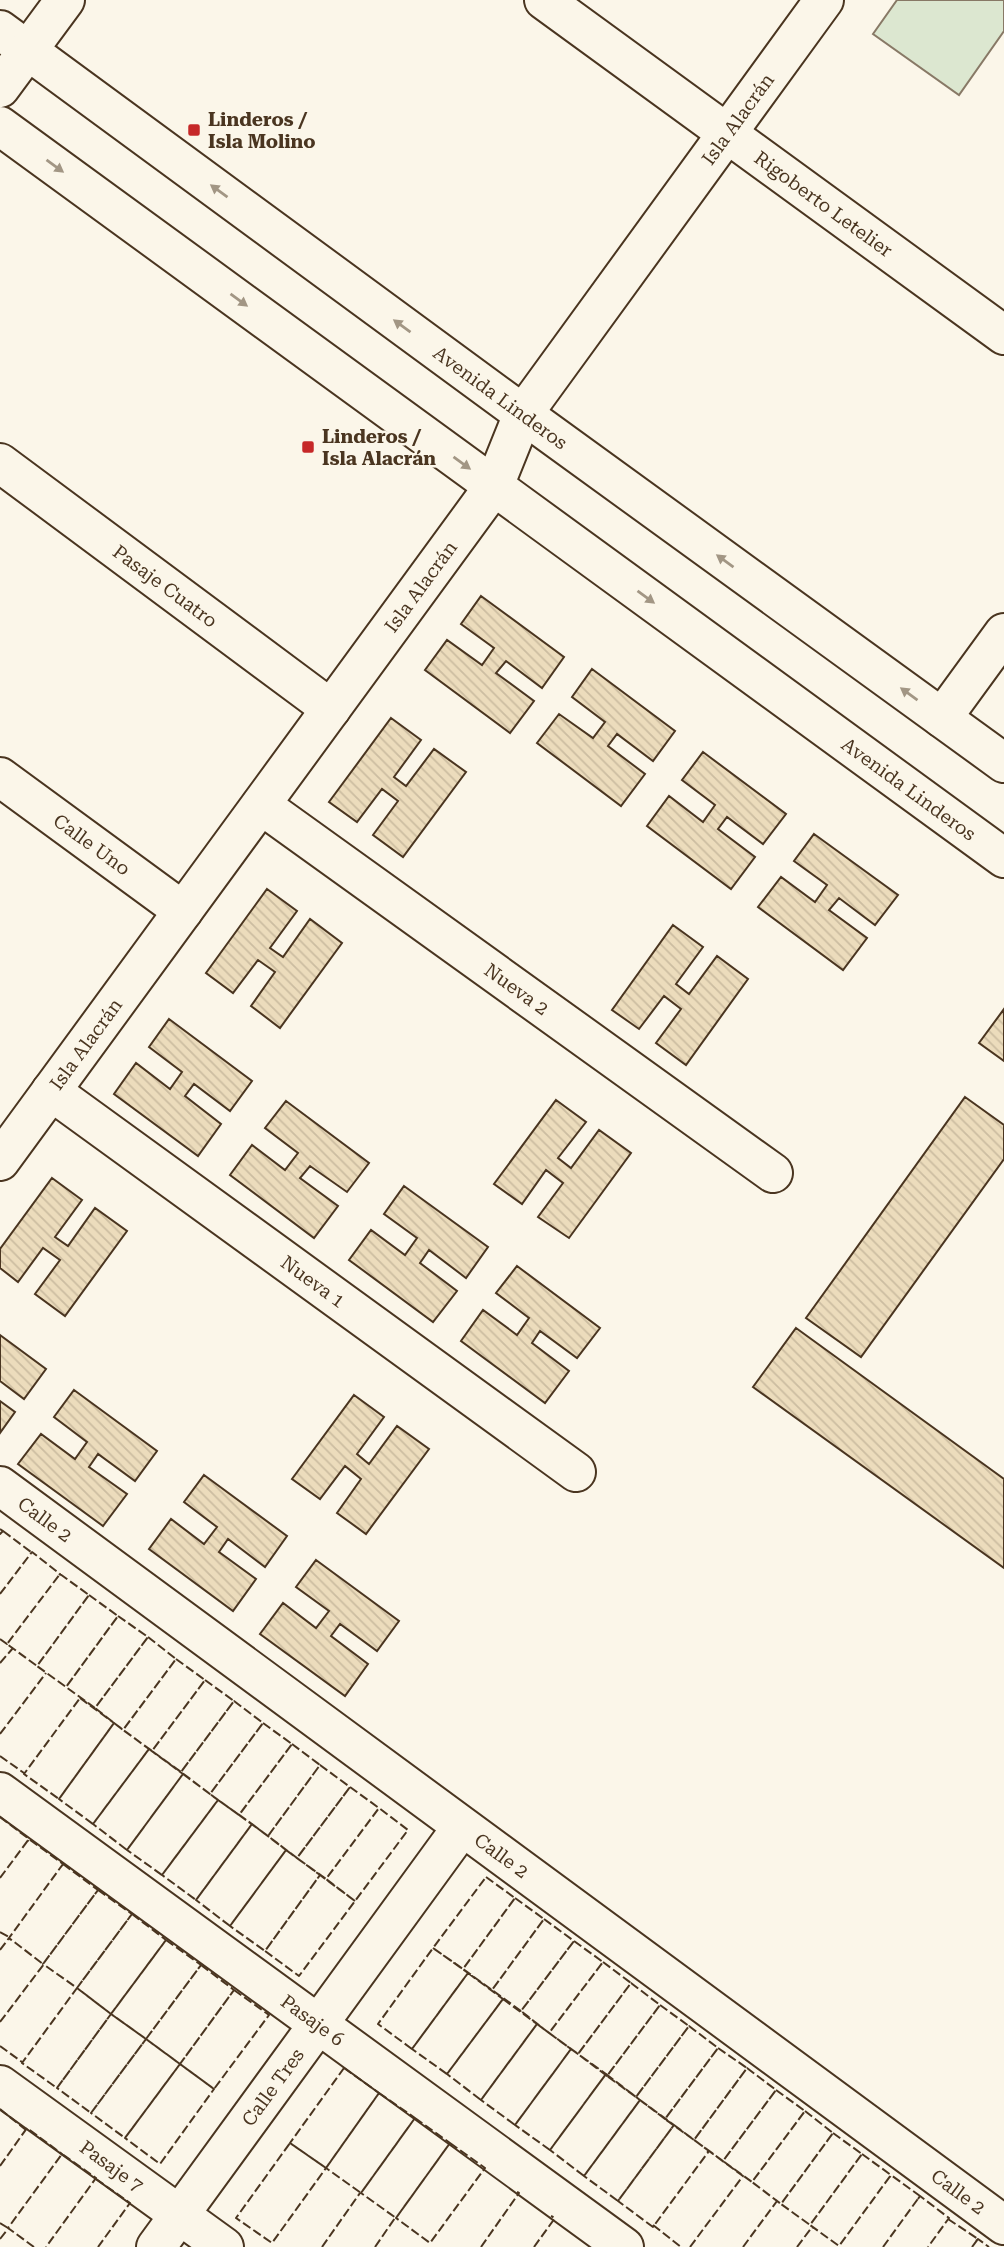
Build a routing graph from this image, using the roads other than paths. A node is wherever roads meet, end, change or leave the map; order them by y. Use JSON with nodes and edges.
{"nodes":[{"id":1,"x":65,"y":0,"type":"edge"},
{"id":2,"x":544,"y":0,"type":"edge"},
{"id":3,"x":824,"y":0,"type":"edge"},
{"id":4,"x":14,"y":40,"type":"edge"},
{"id":5,"x":0,"y":88,"type":"edge"},
{"id":6,"x":0,"y":126,"type":"edge"},
{"id":7,"x":727,"y":134,"type":"junction"},
{"id":8,"x":1004,"y":335,"type":"edge"},
{"id":9,"x":523,"y":414,"type":"junction"},
{"id":10,"x":0,"y":463,"type":"edge"},
{"id":11,"x":494,"y":486,"type":"junction"},
{"id":12,"x":1004,"y":633,"type":"edge"},
{"id":13,"x":331,"y":709,"type":"junction"},
{"id":14,"x":942,"y":718,"type":"junction"},
{"id":15,"x":1004,"y":763,"type":"edge"},
{"id":16,"x":0,"y":777,"type":"edge"},
{"id":17,"x":261,"y":805,"type":"junction"},
{"id":18,"x":1004,"y":858,"type":"edge"},
{"id":19,"x":183,"y":911,"type":"junction"},
{"id":20,"x":51,"y":1091,"type":"junction"},
{"id":21,"x":5,"y":1144,"type":"edge"},
{"id":22,"x":774,"y":1173,"type":"dead end"},
{"id":23,"x":576,"y":1472,"type":"dead end"},
{"id":24,"x":0,"y":1486,"type":"edge"},
{"id":25,"x":0,"y":1793,"type":"edge"},
{"id":26,"x":462,"y":1827,"type":"junction"},
{"id":27,"x":318,"y":2024,"type":"junction"},
{"id":28,"x":0,"y":2085,"type":"edge"},
{"id":29,"x":180,"y":2215,"type":"junction"},
{"id":30,"x":1004,"y":2225,"type":"edge"},
{"id":31,"x":156,"y":2247,"type":"edge"},
{"id":32,"x":224,"y":2247,"type":"edge"},
{"id":33,"x":624,"y":2247,"type":"edge"}],
"edges":[{"from":1,"to":4,"type":"street"},
{"from":2,"to":7,"type":"street","name":"Rigoberto Letelier"},
{"from":3,"to":7,"type":"street","name":"Isla Alacrán"},
{"from":4,"to":5,"type":"street"},
{"from":9,"to":4,"type":"street","name":"Avenida Linderos","one_way":true},
{"from":6,"to":11,"type":"street","name":"Avenida Linderos","one_way":true},
{"from":7,"to":8,"type":"street","name":"Rigoberto Letelier"},
{"from":7,"to":9,"type":"street","name":"Isla Alacrán"},
{"from":9,"to":11,"type":"street","name":"Isla Alacrán"},
{"from":14,"to":9,"type":"street","name":"Avenida Linderos","one_way":true},
{"from":10,"to":13,"type":"street","name":"Pasaje Cuatro"},
{"from":11,"to":13,"type":"street","name":"Isla Alacrán"},
{"from":11,"to":18,"type":"street","name":"Avenida Linderos","one_way":true},
{"from":12,"to":14,"type":"street"},
{"from":13,"to":17,"type":"street","name":"Isla Alacrán"},
{"from":14,"to":15,"type":"street","name":"Avenida Linderos"},
{"from":16,"to":19,"type":"street","name":"Calle Uno"},
{"from":17,"to":19,"type":"street","name":"Isla Alacrán"},
{"from":17,"to":22,"type":"street","name":"Nueva 2"},
{"from":19,"to":20,"type":"street","name":"Isla Alacrán"},
{"from":20,"to":21,"type":"street","name":"Isla Alacrán"},
{"from":20,"to":23,"type":"street","name":"Nueva 1"},
{"from":24,"to":26,"type":"street","name":"Calle 2"},
{"from":25,"to":27,"type":"street","name":"Pasaje 6"},
{"from":26,"to":27,"type":"street","name":"Calle Tres"},
{"from":26,"to":30,"type":"street","name":"Calle 2"},
{"from":27,"to":29,"type":"street","name":"Calle Tres"},
{"from":27,"to":33,"type":"street","name":"Pasaje 6"},
{"from":28,"to":29,"type":"street","name":"Pasaje 7"},
{"from":29,"to":31,"type":"street","name":"Calle Tres"},
{"from":29,"to":32,"type":"street","name":"Pasaje 7"}]}
